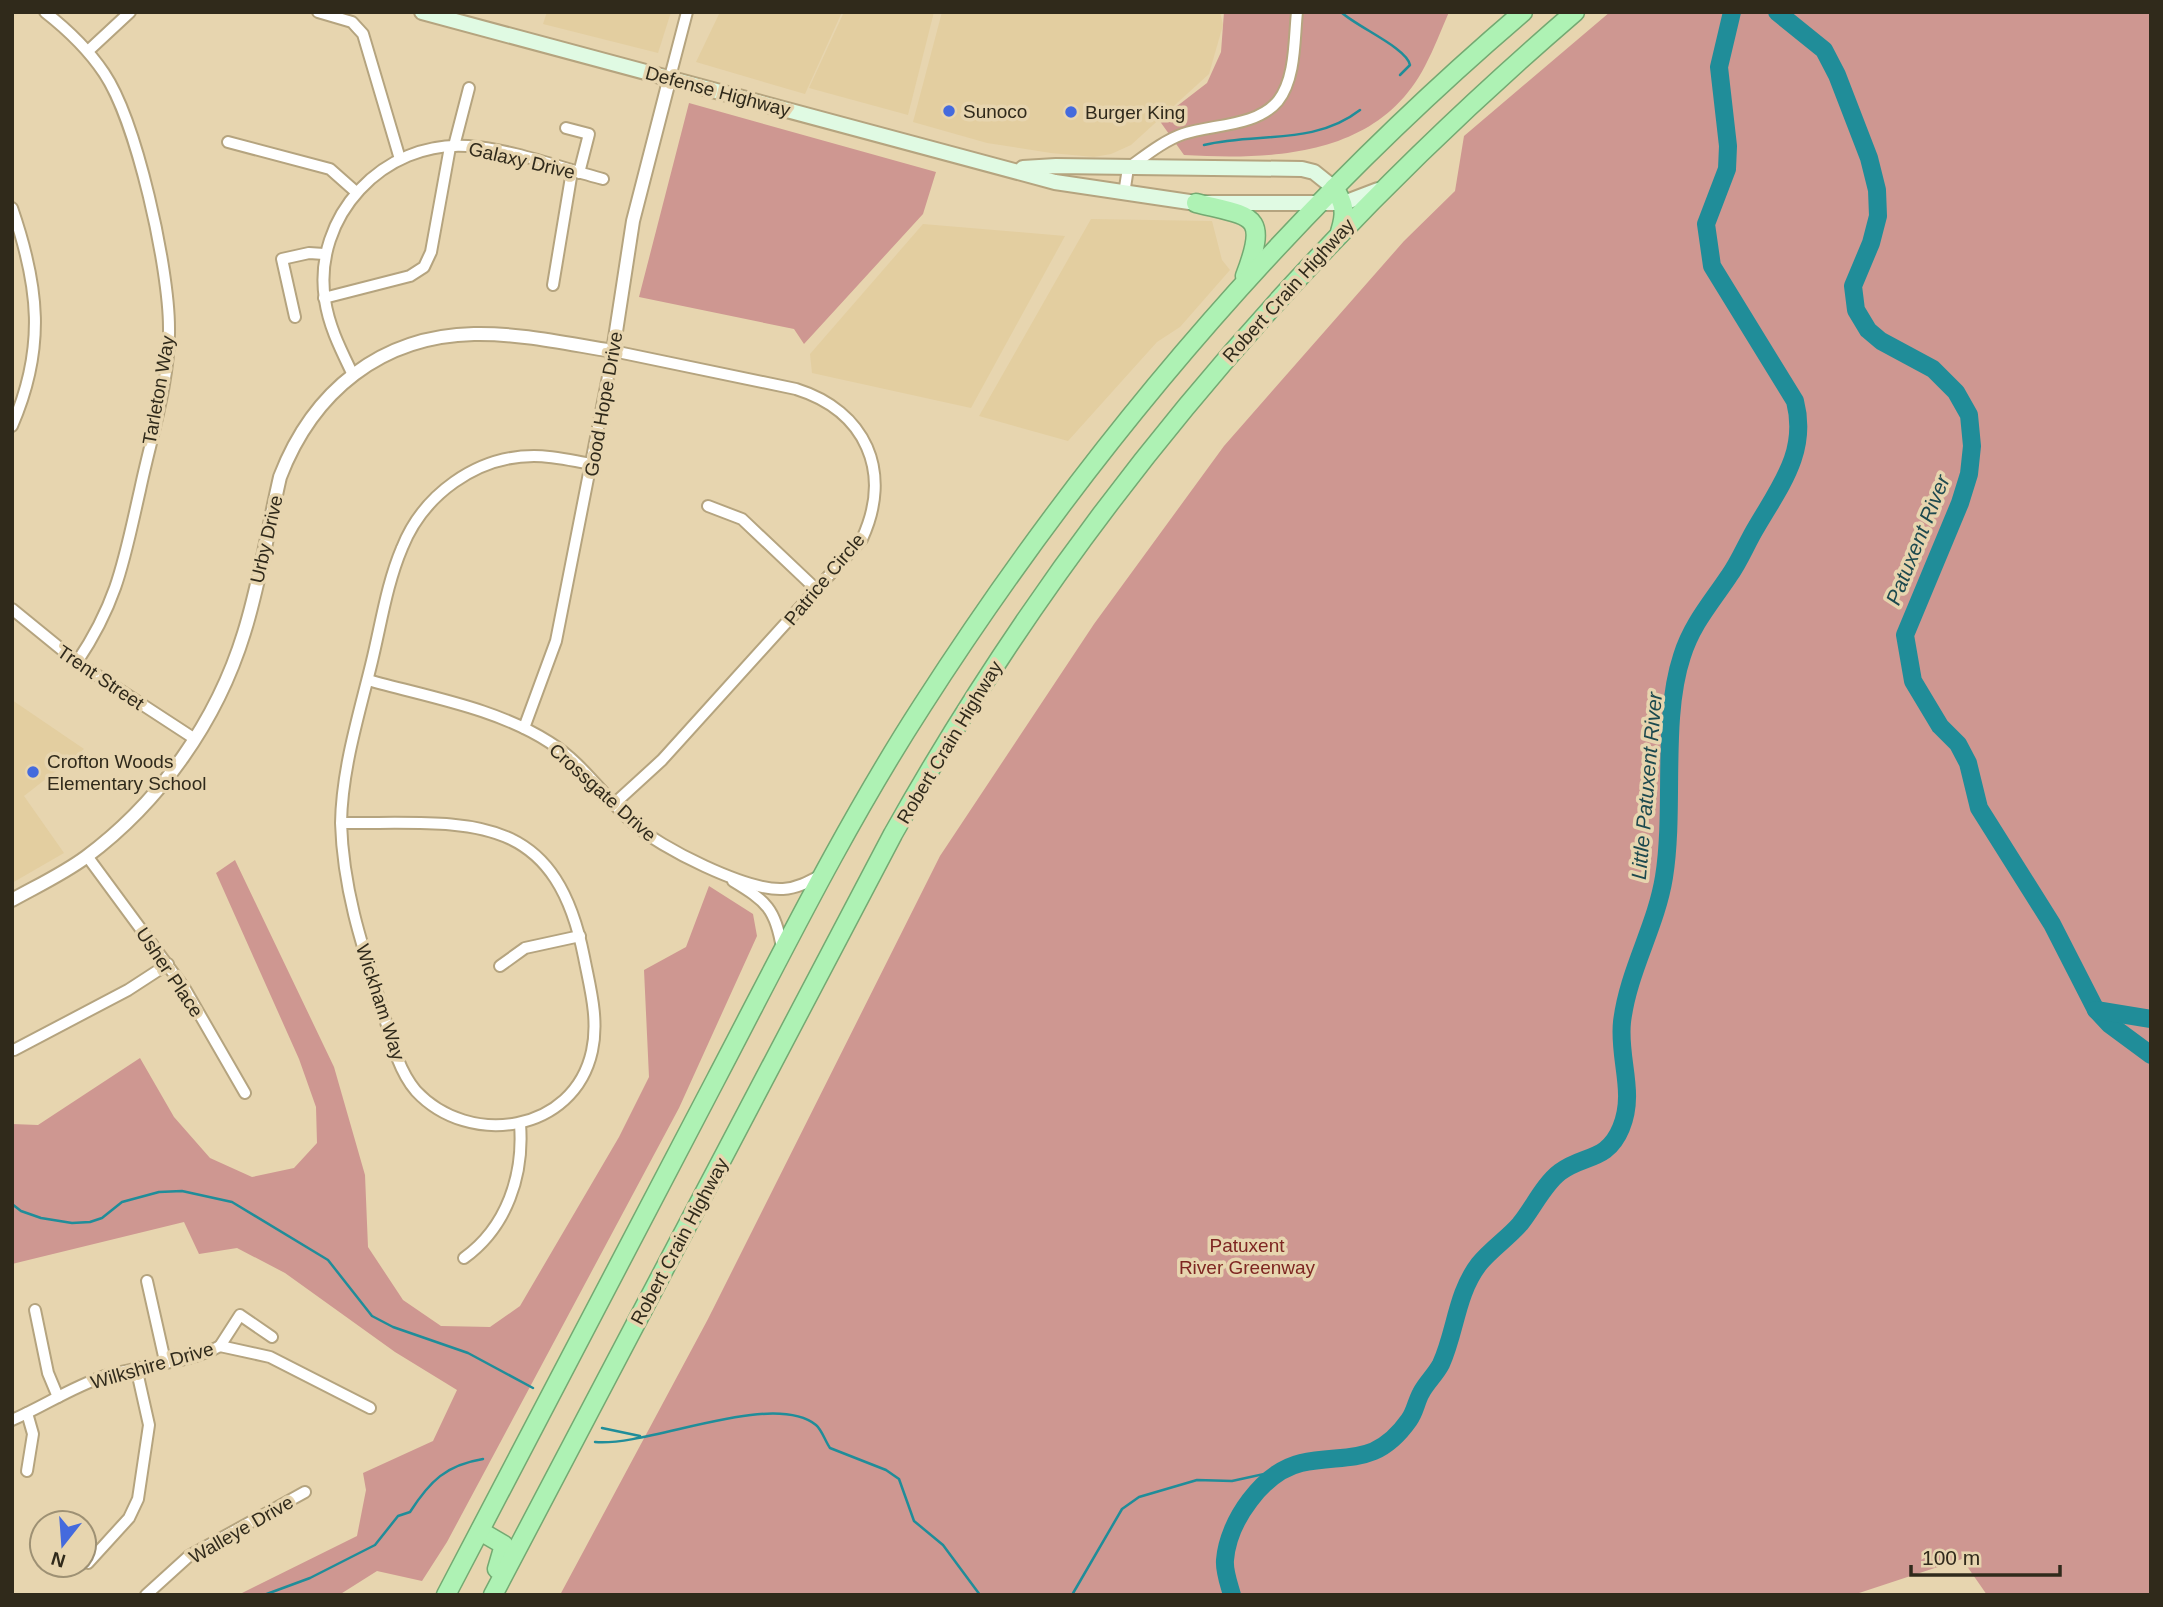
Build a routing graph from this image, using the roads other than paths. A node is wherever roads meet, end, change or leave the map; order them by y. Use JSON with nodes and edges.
{"nodes":[{"id":1,"x":45,"y":12,"type":"edge"},
{"id":2,"x":130,"y":12,"type":"edge"},
{"id":3,"x":318,"y":12,"type":"edge"},
{"id":4,"x":422,"y":12,"type":"edge"},
{"id":5,"x":687,"y":12,"type":"edge"},
{"id":6,"x":1297,"y":12,"type":"edge"},
{"id":7,"x":1523,"y":12,"type":"edge"},
{"id":8,"x":1576,"y":12,"type":"edge"},
{"id":9,"x":88,"y":51,"type":"junction"},
{"id":10,"x":670,"y":78,"type":"junction"},
{"id":11,"x":469,"y":88,"type":"dead end"},
{"id":12,"x":566,"y":128,"type":"dead end"},
{"id":13,"x":228,"y":142,"type":"dead end"},
{"id":14,"x":452,"y":146,"type":"junction"},
{"id":15,"x":400,"y":159,"type":"junction"},
{"id":16,"x":1128,"y":167,"type":"junction"},
{"id":17,"x":1014,"y":169,"type":"junction"},
{"id":18,"x":576,"y":172,"type":"junction"},
{"id":19,"x":603,"y":179,"type":"dead end"},
{"id":20,"x":1383,"y":188,"type":"junction"},
{"id":21,"x":356,"y":192,"type":"junction"},
{"id":22,"x":1124,"y":194,"type":"junction"},
{"id":23,"x":1339,"y":195,"type":"junction"},
{"id":24,"x":1196,"y":203,"type":"junction"},
{"id":25,"x":1317,"y":204,"type":"junction"},
{"id":26,"x":12,"y":208,"type":"edge"},
{"id":27,"x":1340,"y":232,"type":"junction"},
{"id":28,"x":324,"y":254,"type":"junction"},
{"id":29,"x":1242,"y":284,"type":"junction"},
{"id":30,"x":553,"y":285,"type":"dead end"},
{"id":31,"x":324,"y":298,"type":"junction"},
{"id":32,"x":295,"y":317,"type":"dead end"},
{"id":33,"x":613,"y":351,"type":"junction"},
{"id":34,"x":353,"y":374,"type":"junction"},
{"id":35,"x":12,"y":426,"type":"edge"},
{"id":36,"x":592,"y":464,"type":"junction"},
{"id":37,"x":708,"y":506,"type":"dead end"},
{"id":38,"x":817,"y":590,"type":"junction"},
{"id":39,"x":12,"y":609,"type":"edge"},
{"id":40,"x":77,"y":662,"type":"junction"},
{"id":41,"x":368,"y":680,"type":"junction"},
{"id":42,"x":524,"y":728,"type":"junction"},
{"id":43,"x":195,"y":739,"type":"junction"},
{"id":44,"x":615,"y":803,"type":"junction"},
{"id":45,"x":341,"y":823,"type":"junction"},
{"id":46,"x":87,"y":856,"type":"junction"},
{"id":47,"x":716,"y":870,"type":"junction"},
{"id":48,"x":825,"y":872,"type":"junction"},
{"id":49,"x":12,"y":900,"type":"edge"},
{"id":50,"x":580,"y":936,"type":"junction"},
{"id":51,"x":782,"y":952,"type":"junction"},
{"id":52,"x":168,"y":964,"type":"junction"},
{"id":53,"x":500,"y":966,"type":"dead end"},
{"id":54,"x":14,"y":1050,"type":"edge"},
{"id":55,"x":245,"y":1093,"type":"dead end"},
{"id":56,"x":520,"y":1124,"type":"junction"},
{"id":57,"x":464,"y":1258,"type":"dead end"},
{"id":58,"x":147,"y":1281,"type":"dead end"},
{"id":59,"x":35,"y":1310,"type":"dead end"},
{"id":60,"x":272,"y":1337,"type":"dead end"},
{"id":61,"x":220,"y":1346,"type":"junction"},
{"id":62,"x":166,"y":1361,"type":"junction"},
{"id":63,"x":136,"y":1367,"type":"junction"},
{"id":64,"x":58,"y":1397,"type":"junction"},
{"id":65,"x":370,"y":1408,"type":"dead end"},
{"id":66,"x":27,"y":1413,"type":"junction"},
{"id":67,"x":12,"y":1420,"type":"edge"},
{"id":68,"x":27,"y":1471,"type":"dead end"},
{"id":69,"x":305,"y":1492,"type":"dead end"},
{"id":70,"x":480,"y":1531,"type":"junction"},
{"id":71,"x":98,"y":1552,"type":"edge"},
{"id":72,"x":146,"y":1595,"type":"edge"},
{"id":73,"x":446,"y":1595,"type":"edge"},
{"id":74,"x":487,"y":1595,"type":"edge"},
{"id":75,"x":493,"y":1595,"type":"edge"}],
"edges":[{"from":1,"to":9,"type":"street","name":"Tarleton Way"},
{"from":2,"to":9,"type":"street"},
{"from":3,"to":15,"type":"street"},
{"from":4,"to":10,"type":"main road","name":"Defense Highway"},
{"from":5,"to":10,"type":"street"},
{"from":6,"to":16,"type":"street"},
{"from":7,"to":23,"type":"highway","name":"Robert Crain Highway"},
{"from":8,"to":20,"type":"highway","name":"Robert Crain Highway"},
{"from":9,"to":40,"type":"street","name":"Tarleton Way"},
{"from":10,"to":17,"type":"main road","name":"Defense Highway"},
{"from":10,"to":33,"type":"street","name":"Good Hope Drive"},
{"from":11,"to":14,"type":"street"},
{"from":12,"to":18,"type":"street"},
{"from":13,"to":21,"type":"street"},
{"from":14,"to":15,"type":"street","name":"Galaxy Drive"},
{"from":14,"to":18,"type":"street","name":"Galaxy Drive"},
{"from":14,"to":31,"type":"street"},
{"from":15,"to":21,"type":"street","name":"Galaxy Drive"},
{"from":16,"to":17,"type":"main road","name":"Defense Highway"},
{"from":16,"to":22,"type":"street"},
{"from":16,"to":23,"type":"main road","name":"Defense Highway"},
{"from":17,"to":22,"type":"main road","name":"Defense Highway"},
{"from":18,"to":19,"type":"street","name":"Galaxy Drive"},
{"from":18,"to":30,"type":"street"},
{"from":20,"to":23,"type":"main road"},
{"from":20,"to":27,"type":"highway","name":"Robert Crain Highway"},
{"from":21,"to":28,"type":"street","name":"Galaxy Drive"},
{"from":22,"to":24,"type":"main road","name":"Defense Highway"},
{"from":23,"to":25,"type":"highway","name":"Robert Crain Highway"},
{"from":23,"to":27,"type":"highway"},
{"from":24,"to":25,"type":"main road","name":"Defense Highway"},
{"from":24,"to":29,"type":"highway"},
{"from":25,"to":29,"type":"highway","name":"Robert Crain Highway"},
{"from":26,"to":35,"type":"street"},
{"from":27,"to":75,"type":"highway","name":"Robert Crain Highway"},
{"from":28,"to":31,"type":"street","name":"Galaxy Drive"},
{"from":28,"to":32,"type":"street"},
{"from":29,"to":48,"type":"highway","name":"Robert Crain Highway"},
{"from":31,"to":34,"type":"street","name":"Galaxy Drive"},
{"from":33,"to":34,"type":"street","name":"Urby Drive"},
{"from":33,"to":36,"type":"street","name":"Good Hope Drive"},
{"from":33,"to":38,"type":"street","name":"Patrice Circle"},
{"from":34,"to":43,"type":"street","name":"Urby Drive"},
{"from":36,"to":41,"type":"street","name":"Wickham Way"},
{"from":36,"to":42,"type":"street","name":"Good Hope Drive"},
{"from":37,"to":38,"type":"street"},
{"from":38,"to":44,"type":"street","name":"Patrice Circle"},
{"from":39,"to":40,"type":"street","name":"Trent Street"},
{"from":40,"to":43,"type":"street","name":"Trent Street"},
{"from":41,"to":42,"type":"street","name":"Crossgate Drive"},
{"from":41,"to":45,"type":"street","name":"Wickham Way"},
{"from":42,"to":44,"type":"street","name":"Crossgate Drive"},
{"from":43,"to":46,"type":"street","name":"Urby Drive"},
{"from":44,"to":47,"type":"street","name":"Crossgate Drive"},
{"from":45,"to":50,"type":"street","name":"Wickham Way"},
{"from":45,"to":56,"type":"street","name":"Wickham Way"},
{"from":46,"to":49,"type":"street","name":"Urby Drive"},
{"from":46,"to":52,"type":"street","name":"Usher Place"},
{"from":47,"to":48,"type":"street","name":"Crossgate Drive"},
{"from":47,"to":51,"type":"street","name":"Crossgate Drive"},
{"from":48,"to":51,"type":"highway","name":"Robert Crain Highway"},
{"from":50,"to":53,"type":"street"},
{"from":50,"to":56,"type":"street","name":"Wickham Way"},
{"from":51,"to":70,"type":"highway","name":"Robert Crain Highway"},
{"from":52,"to":54,"type":"street"},
{"from":52,"to":55,"type":"street","name":"Usher Place"},
{"from":56,"to":57,"type":"street"},
{"from":58,"to":62,"type":"street"},
{"from":59,"to":64,"type":"street"},
{"from":60,"to":61,"type":"street"},
{"from":61,"to":62,"type":"street","name":"Wilkshire Drive"},
{"from":61,"to":65,"type":"street","name":"Wilkshire Drive"},
{"from":62,"to":63,"type":"street","name":"Wilkshire Drive"},
{"from":63,"to":64,"type":"street","name":"Wilkshire Drive"},
{"from":63,"to":71,"type":"street"},
{"from":64,"to":66,"type":"street","name":"Wilkshire Drive"},
{"from":66,"to":67,"type":"street","name":"Wilkshire Drive"},
{"from":66,"to":68,"type":"street"},
{"from":69,"to":72,"type":"street","name":"Walleye Drive"},
{"from":70,"to":73,"type":"highway","name":"Robert Crain Highway"},
{"from":70,"to":74,"type":"highway"}]}
